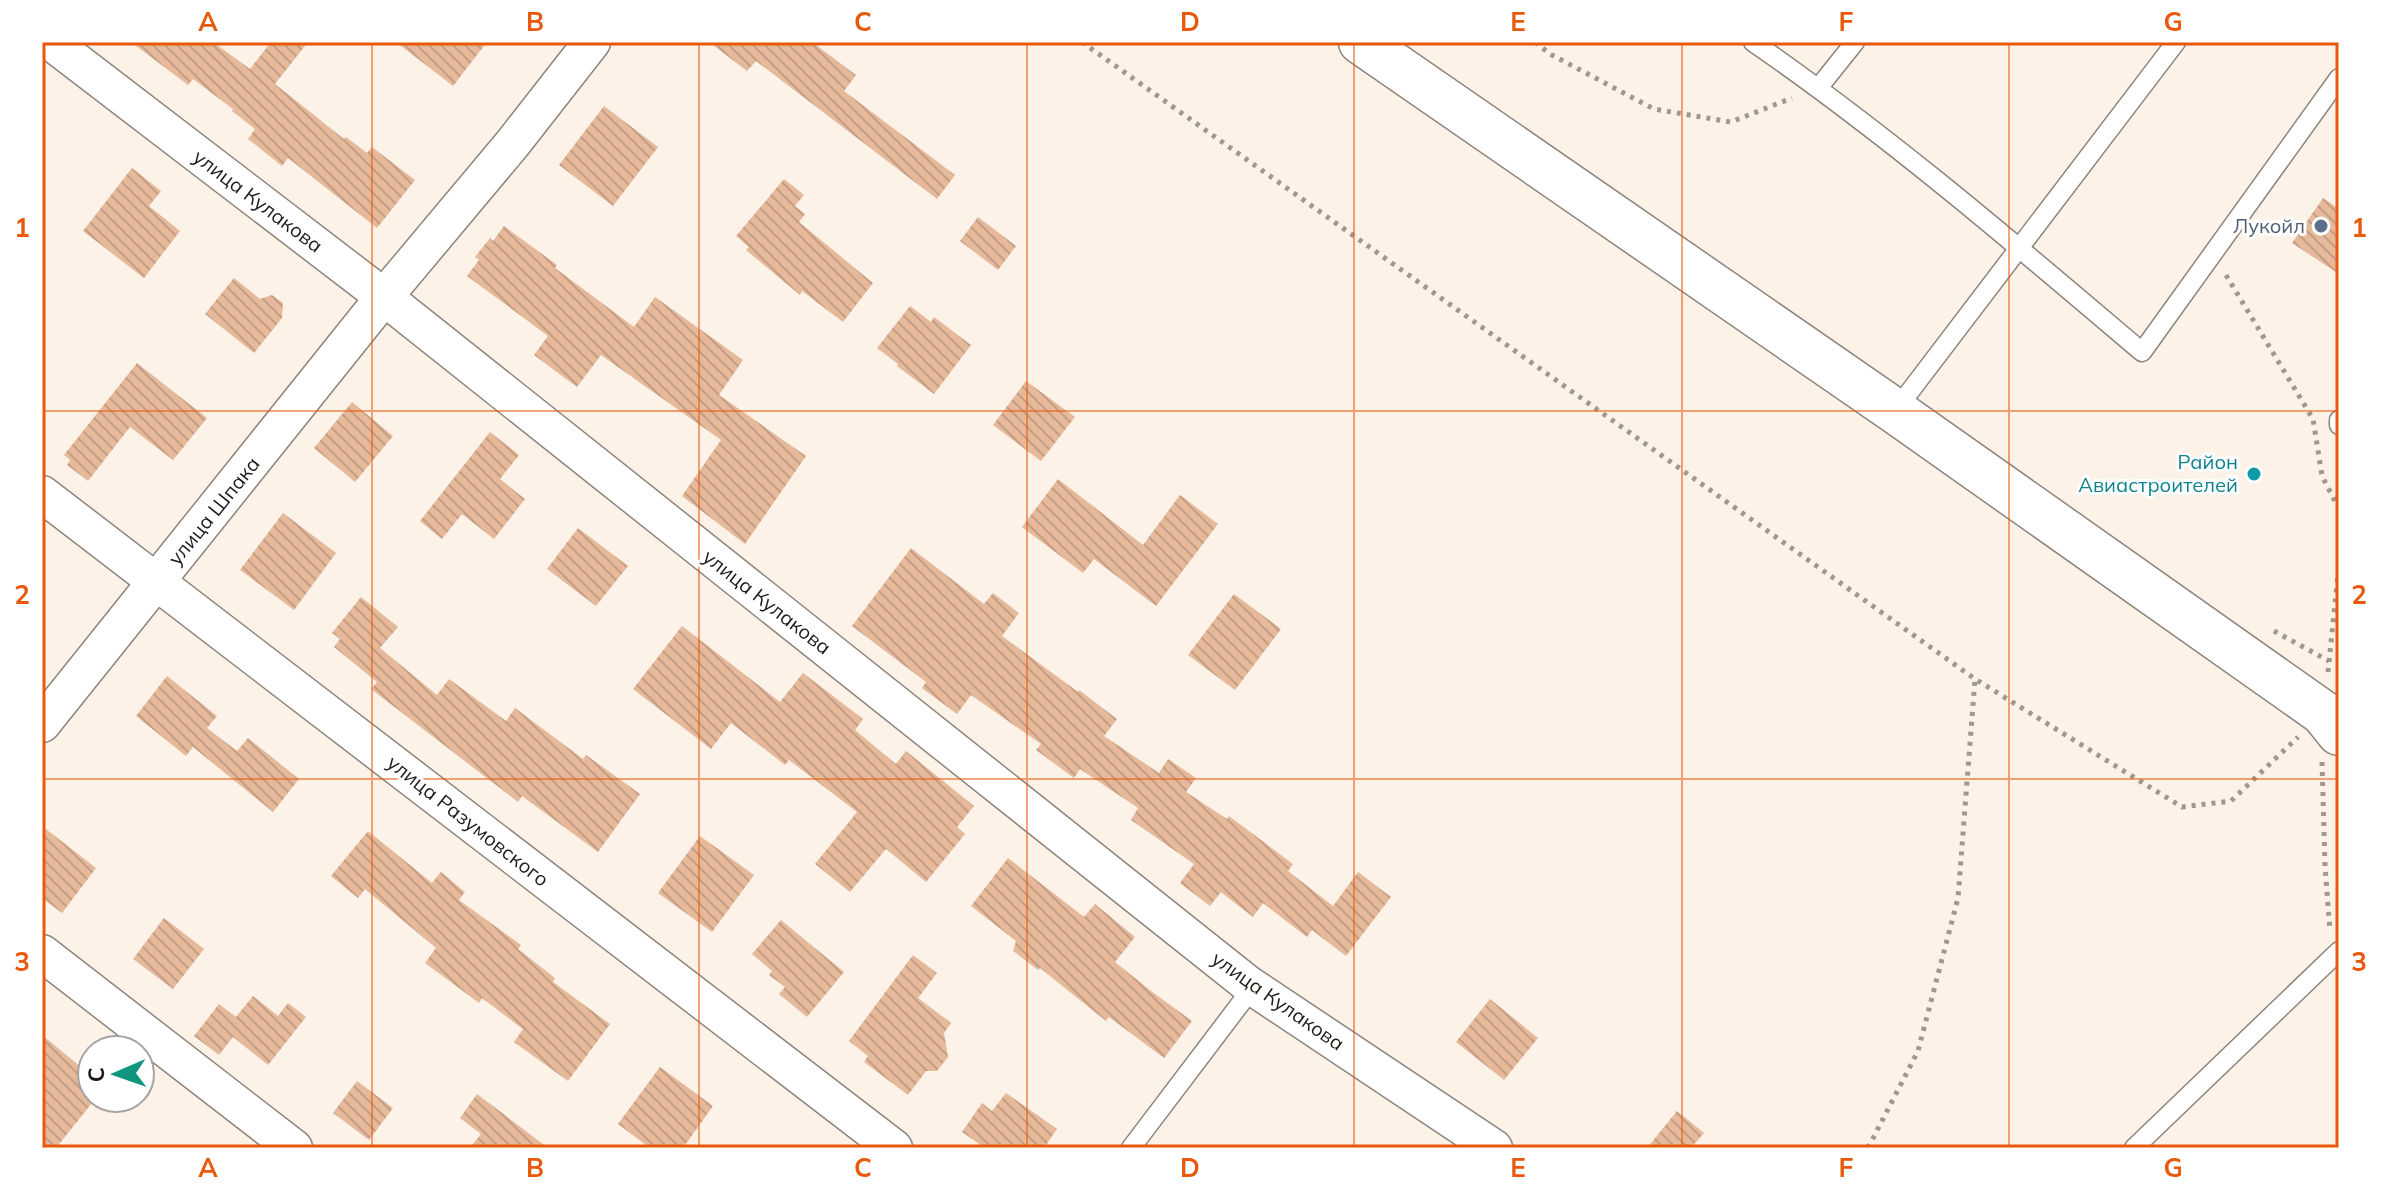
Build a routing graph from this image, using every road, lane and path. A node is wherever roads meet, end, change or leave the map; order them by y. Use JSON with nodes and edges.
{"nodes":[{"id":1,"x":51,"y":42,"type":"edge"},
{"id":2,"x":592,"y":42,"type":"edge"},
{"id":3,"x":1082,"y":42,"type":"edge"},
{"id":4,"x":1361,"y":42,"type":"edge"},
{"id":5,"x":1535,"y":42,"type":"edge"},
{"id":6,"x":1753,"y":42,"type":"edge"},
{"id":7,"x":1855,"y":42,"type":"edge"},
{"id":8,"x":2176,"y":42,"type":"edge"},
{"id":9,"x":2339,"y":78,"type":"edge"},
{"id":10,"x":1819,"y":87,"type":"junction"},
{"id":11,"x":2019,"y":248,"type":"junction"},
{"id":12,"x":2213,"y":253,"type":"junction"},
{"id":13,"x":384,"y":297,"type":"junction"},
{"id":14,"x":1895,"y":411,"type":"junction"},
{"id":15,"x":42,"y":494,"type":"edge"},
{"id":16,"x":2339,"y":509,"type":"edge"},
{"id":17,"x":157,"y":582,"type":"junction"},
{"id":18,"x":1975,"y":679,"type":"junction"},
{"id":19,"x":2334,"y":712,"type":"edge"},
{"id":20,"x":42,"y":724,"type":"edge"},
{"id":21,"x":2339,"y":951,"type":"edge"},
{"id":22,"x":42,"y":953,"type":"edge"},
{"id":23,"x":1250,"y":991,"type":"dead end"},
{"id":24,"x":294,"y":1148,"type":"edge"},
{"id":25,"x":894,"y":1148,"type":"edge"},
{"id":26,"x":1131,"y":1148,"type":"edge"},
{"id":27,"x":1494,"y":1148,"type":"edge"},
{"id":28,"x":1868,"y":1148,"type":"edge"},
{"id":29,"x":2134,"y":1148,"type":"edge"}],
"edges":[{"from":1,"to":13,"type":"street","name":"улица Кулакова"},
{"from":2,"to":13,"type":"street","name":"улица Шпака"},
{"from":3,"to":18,"type":"path"},
{"from":4,"to":14,"type":"street"},
{"from":5,"to":10,"type":"path"},
{"from":6,"to":10,"type":"lane"},
{"from":7,"to":10,"type":"lane"},
{"from":8,"to":11,"type":"lane"},
{"from":9,"to":12,"type":"lane"},
{"from":10,"to":11,"type":"lane"},
{"from":11,"to":12,"type":"lane"},
{"from":11,"to":14,"type":"lane"},
{"from":12,"to":16,"type":"path"},
{"from":13,"to":17,"type":"street","name":"улица Шпака"},
{"from":13,"to":27,"type":"street","name":"улица Кулакова"},
{"from":14,"to":19,"type":"street"},
{"from":15,"to":17,"type":"street","name":"улица Разумовского"},
{"from":17,"to":20,"type":"street","name":"улица Шпака"},
{"from":17,"to":25,"type":"street","name":"улица Разумовского"},
{"from":18,"to":19,"type":"path"},
{"from":18,"to":28,"type":"path"},
{"from":21,"to":29,"type":"lane"},
{"from":22,"to":24,"type":"street"},
{"from":23,"to":26,"type":"lane"}]}
